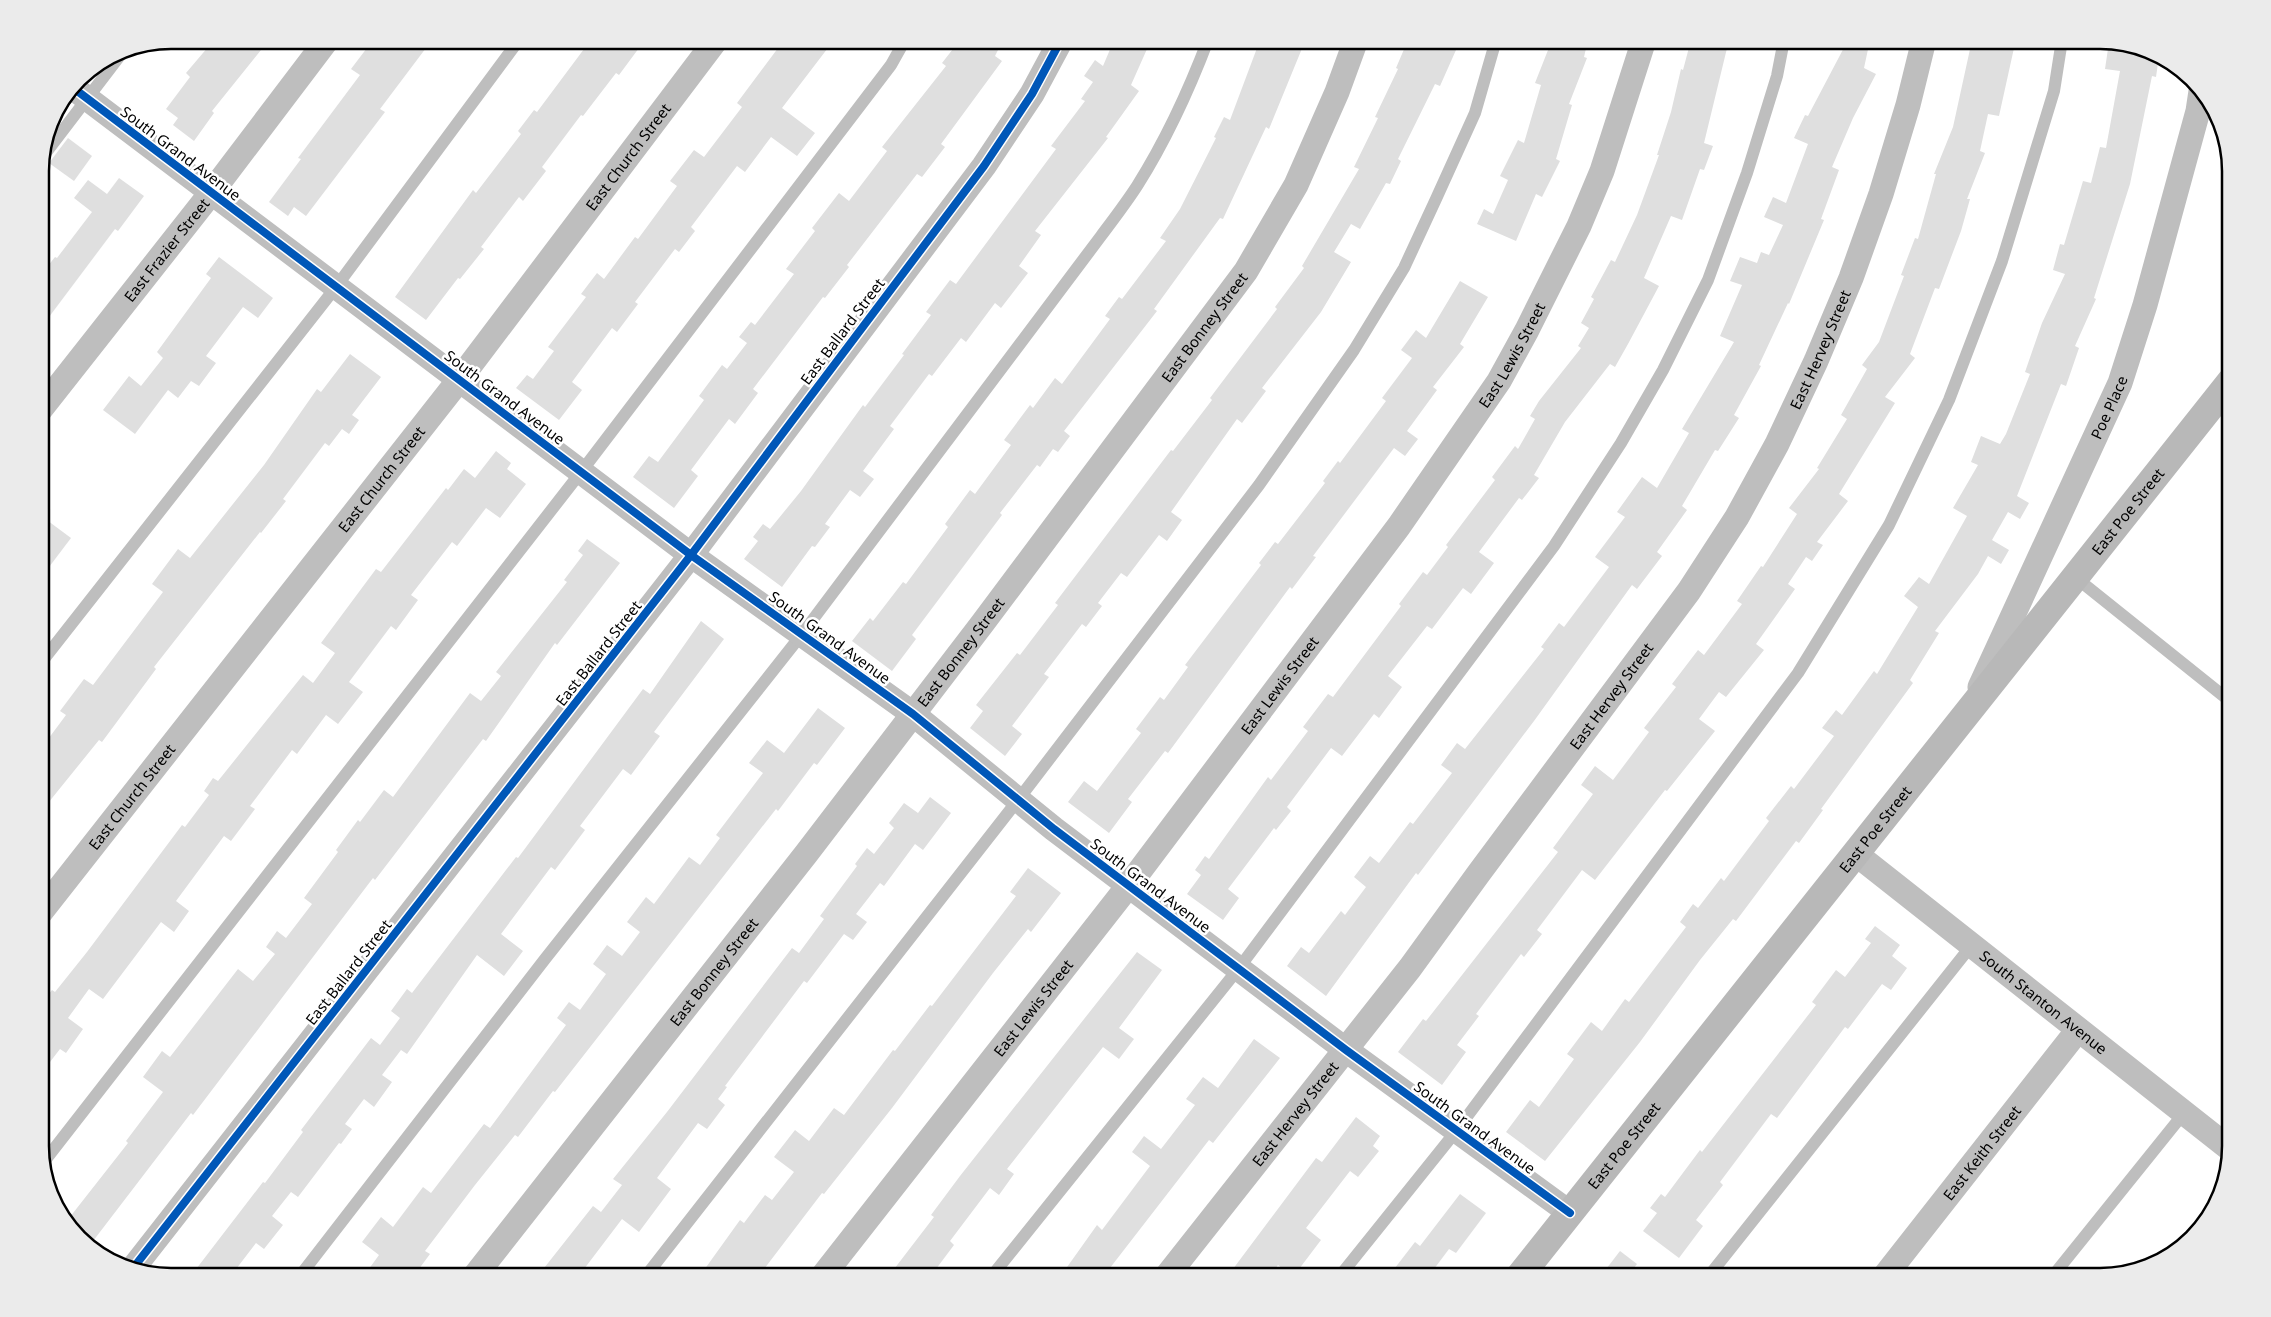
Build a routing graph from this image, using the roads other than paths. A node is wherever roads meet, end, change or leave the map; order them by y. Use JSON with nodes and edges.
{"nodes":[{"id":1,"x":320,"y":49,"type":"edge"},
{"id":2,"x":513,"y":49,"type":"edge"},
{"id":3,"x":709,"y":49,"type":"edge"},
{"id":4,"x":900,"y":49,"type":"edge"},
{"id":5,"x":1055,"y":49,"type":"edge"},
{"id":6,"x":1204,"y":49,"type":"edge"},
{"id":7,"x":1353,"y":49,"type":"edge"},
{"id":8,"x":1493,"y":49,"type":"edge"},
{"id":9,"x":1641,"y":49,"type":"edge"},
{"id":10,"x":1782,"y":49,"type":"edge"},
{"id":11,"x":1922,"y":49,"type":"edge"},
{"id":12,"x":2061,"y":49,"type":"edge"},
{"id":13,"x":108,"y":66,"type":"edge"},
{"id":14,"x":80,"y":94,"type":"edge"},
{"id":15,"x":2200,"y":100,"type":"edge"},
{"id":16,"x":53,"y":139,"type":"edge"},
{"id":17,"x":211,"y":193,"type":"junction"},
{"id":18,"x":336,"y":287,"type":"junction"},
{"id":19,"x":459,"y":380,"type":"junction"},
{"id":20,"x":2222,"y":392,"type":"edge"},
{"id":21,"x":49,"y":399,"type":"edge"},
{"id":22,"x":581,"y":472,"type":"junction"},
{"id":23,"x":691,"y":555,"type":"junction"},
{"id":24,"x":2075,"y":577,"type":"junction"},
{"id":25,"x":802,"y":634,"type":"junction"},
{"id":26,"x":49,"y":653,"type":"edge"},
{"id":27,"x":2222,"y":695,"type":"edge"},
{"id":28,"x":1971,"y":708,"type":"junction"},
{"id":29,"x":913,"y":714,"type":"junction"},
{"id":30,"x":1018,"y":800,"type":"junction"},
{"id":31,"x":1856,"y":854,"type":"junction"},
{"id":32,"x":1129,"y":885,"type":"junction"},
{"id":33,"x":49,"y":902,"type":"edge"},
{"id":34,"x":1971,"y":946,"type":"junction"},
{"id":35,"x":1239,"y":968,"type":"junction"},
{"id":36,"x":2078,"y":1030,"type":"junction"},
{"id":37,"x":1346,"y":1050,"type":"junction"},
{"id":38,"x":2184,"y":1113,"type":"junction"},
{"id":39,"x":1457,"y":1130,"type":"junction"},
{"id":40,"x":2222,"y":1143,"type":"edge"},
{"id":41,"x":49,"y":1155,"type":"edge"},
{"id":42,"x":1570,"y":1213,"type":"junction"},
{"id":43,"x":137,"y":1263,"type":"edge"},
{"id":44,"x":306,"y":1268,"type":"edge"},
{"id":45,"x":481,"y":1268,"type":"edge"},
{"id":46,"x":653,"y":1268,"type":"edge"},
{"id":47,"x":829,"y":1268,"type":"edge"},
{"id":48,"x":999,"y":1268,"type":"edge"},
{"id":49,"x":1173,"y":1268,"type":"edge"},
{"id":50,"x":1346,"y":1268,"type":"edge"},
{"id":51,"x":1526,"y":1268,"type":"edge"},
{"id":52,"x":1715,"y":1268,"type":"edge"},
{"id":53,"x":1891,"y":1268,"type":"edge"},
{"id":54,"x":2059,"y":1268,"type":"edge"}],
"edges":[{"from":1,"to":17,"type":"street","name":"East Frazier Street"},
{"from":2,"to":18,"type":"lane"},
{"from":3,"to":19,"type":"street","name":"East Church Street"},
{"from":4,"to":22,"type":"lane"},
{"from":5,"to":23,"type":"street","name":"East Ballard Street"},
{"from":6,"to":25,"type":"lane"},
{"from":7,"to":29,"type":"street","name":"East Bonney Street"},
{"from":8,"to":30,"type":"lane"},
{"from":9,"to":32,"type":"street","name":"East Lewis Street"},
{"from":10,"to":35,"type":"lane"},
{"from":11,"to":37,"type":"street","name":"East Hervey Street"},
{"from":12,"to":39,"type":"lane"},
{"from":13,"to":14,"type":"lane"},
{"from":14,"to":16,"type":"lane"},
{"from":14,"to":17,"type":"street","name":"South Grand Avenue"},
{"from":15,"to":28,"type":"street","name":"Poe Place"},
{"from":17,"to":18,"type":"street","name":"South Grand Avenue"},
{"from":17,"to":21,"type":"street","name":"East Frazier Street"},
{"from":18,"to":19,"type":"street","name":"South Grand Avenue"},
{"from":18,"to":26,"type":"lane"},
{"from":19,"to":22,"type":"street","name":"South Grand Avenue"},
{"from":19,"to":33,"type":"street","name":"East Church Street"},
{"from":20,"to":24,"type":"street","name":"East Poe Street"},
{"from":22,"to":23,"type":"street","name":"South Grand Avenue"},
{"from":22,"to":41,"type":"lane"},
{"from":23,"to":25,"type":"street","name":"South Grand Avenue"},
{"from":23,"to":43,"type":"street","name":"East Ballard Street"},
{"from":24,"to":27,"type":"lane"},
{"from":24,"to":28,"type":"street","name":"East Poe Street"},
{"from":25,"to":29,"type":"street","name":"South Grand Avenue"},
{"from":25,"to":44,"type":"lane"},
{"from":28,"to":31,"type":"street","name":"East Poe Street"},
{"from":29,"to":30,"type":"street","name":"South Grand Avenue"},
{"from":29,"to":45,"type":"street","name":"East Bonney Street"},
{"from":30,"to":32,"type":"street","name":"South Grand Avenue"},
{"from":30,"to":46,"type":"lane"},
{"from":31,"to":34,"type":"street","name":"South Stanton Avenue"},
{"from":31,"to":42,"type":"street","name":"East Poe Street"},
{"from":32,"to":35,"type":"street","name":"South Grand Avenue"},
{"from":32,"to":47,"type":"street","name":"East Lewis Street"},
{"from":34,"to":36,"type":"street","name":"South Stanton Avenue"},
{"from":34,"to":52,"type":"lane"},
{"from":35,"to":37,"type":"street","name":"South Grand Avenue"},
{"from":35,"to":48,"type":"lane"},
{"from":36,"to":38,"type":"street","name":"South Stanton Avenue"},
{"from":36,"to":53,"type":"street","name":"East Keith Street"},
{"from":37,"to":39,"type":"street","name":"South Grand Avenue"},
{"from":37,"to":49,"type":"street","name":"East Hervey Street"},
{"from":38,"to":40,"type":"street","name":"South Stanton Avenue"},
{"from":38,"to":54,"type":"lane"},
{"from":39,"to":42,"type":"street","name":"South Grand Avenue"},
{"from":39,"to":50,"type":"lane"},
{"from":42,"to":51,"type":"street","name":"East Poe Street"}]}
